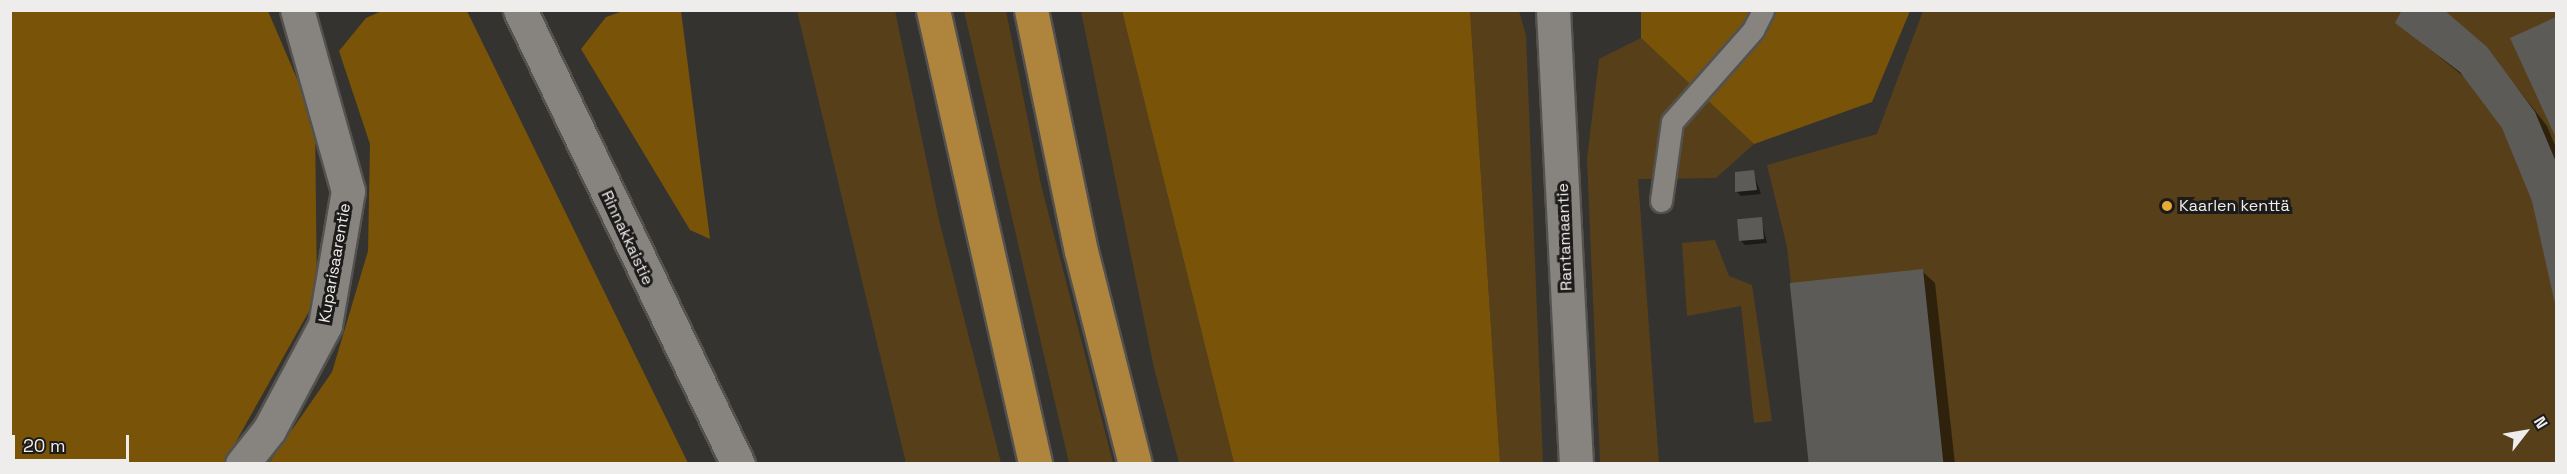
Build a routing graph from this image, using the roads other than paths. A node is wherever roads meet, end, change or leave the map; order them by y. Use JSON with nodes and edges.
{"nodes":[{"id":1,"x":297,"y":10,"type":"edge"},
{"id":2,"x":520,"y":10,"type":"edge"},
{"id":3,"x":933,"y":10,"type":"edge"},
{"id":4,"x":1031,"y":10,"type":"edge"},
{"id":5,"x":1553,"y":10,"type":"edge"},
{"id":6,"x":1763,"y":10,"type":"edge"},
{"id":7,"x":1661,"y":201,"type":"dead end"},
{"id":8,"x":242,"y":464,"type":"edge"},
{"id":9,"x":738,"y":464,"type":"edge"},
{"id":10,"x":1035,"y":464,"type":"edge"},
{"id":11,"x":1134,"y":464,"type":"edge"},
{"id":12,"x":1576,"y":464,"type":"edge"}],
"edges":[{"from":1,"to":8,"type":"street","name":"Kuparisaarentie"},
{"from":2,"to":9,"type":"street","name":"Rinnakkaistie"},
{"from":3,"to":10,"type":"highway"},
{"from":4,"to":11,"type":"highway"},
{"from":5,"to":12,"type":"street","name":"Rantamaantie"},
{"from":6,"to":7,"type":"lane"}]}
